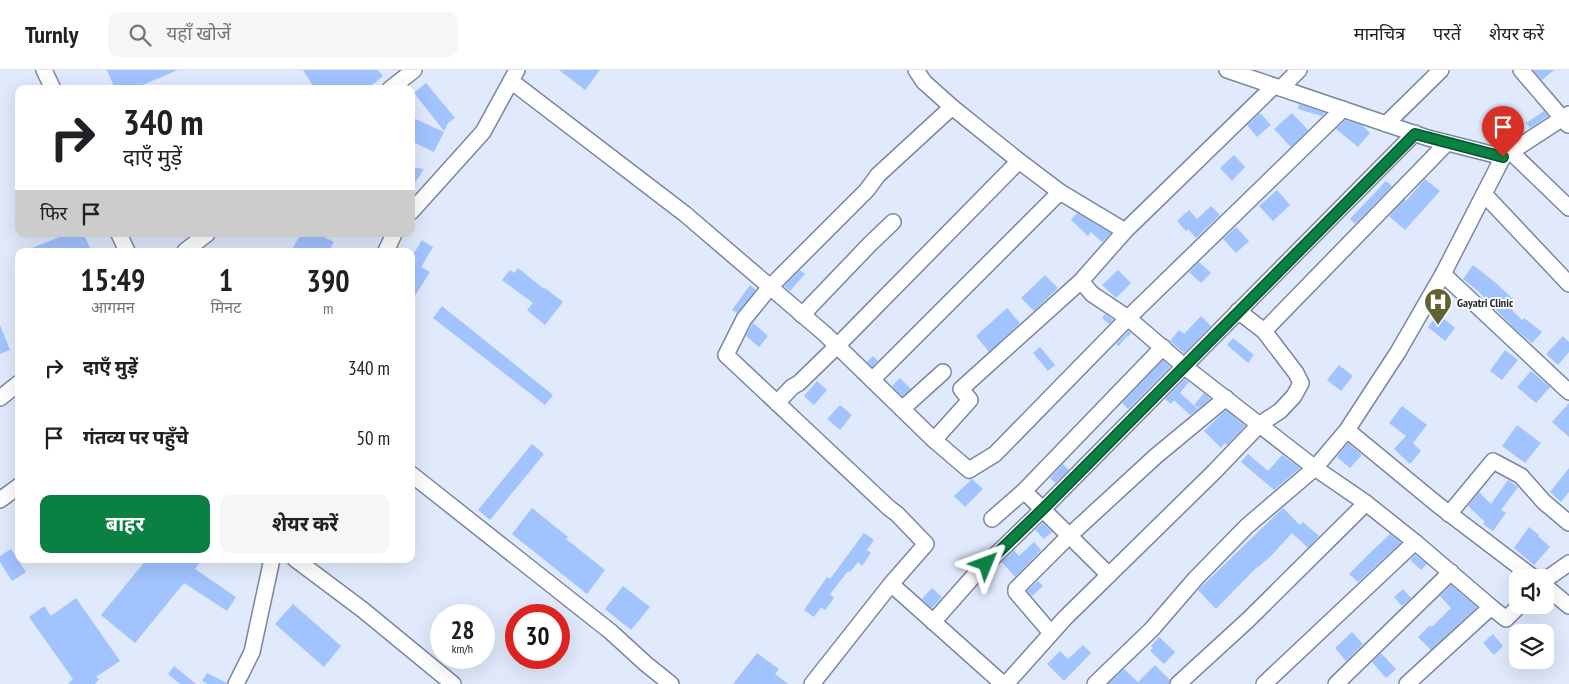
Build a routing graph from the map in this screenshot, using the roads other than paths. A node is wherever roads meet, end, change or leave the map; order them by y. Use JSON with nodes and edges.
{"nodes":[{"id":1,"x":44,"y":70,"type":"edge"},
{"id":2,"x":414,"y":70,"type":"edge"},
{"id":3,"x":916,"y":70,"type":"edge"},
{"id":4,"x":1226,"y":70,"type":"edge"},
{"id":5,"x":1299,"y":70,"type":"edge"},
{"id":6,"x":1441,"y":70,"type":"edge"},
{"id":7,"x":1521,"y":70,"type":"edge"},
{"id":8,"x":514,"y":75,"type":"edge"},
{"id":9,"x":51,"y":85,"type":"edge"},
{"id":10,"x":395,"y":85,"type":"edge"},
{"id":11,"x":1278,"y":87,"type":"junction"},
{"id":12,"x":952,"y":107,"type":"junction"},
{"id":13,"x":1344,"y":109,"type":"junction"},
{"id":14,"x":1566,"y":120,"type":"edge"},
{"id":15,"x":1386,"y":124,"type":"junction"},
{"id":16,"x":1415,"y":134,"type":"junction"},
{"id":17,"x":1447,"y":143,"type":"junction"},
{"id":18,"x":1507,"y":155,"type":"junction"},
{"id":19,"x":1019,"y":161,"type":"junction"},
{"id":20,"x":1060,"y":192,"type":"junction"},
{"id":21,"x":1484,"y":194,"type":"junction"},
{"id":22,"x":415,"y":208,"type":"edge"},
{"id":23,"x":1569,"y":208,"type":"edge"},
{"id":24,"x":893,"y":222,"type":"dead end"},
{"id":25,"x":1125,"y":232,"type":"junction"},
{"id":26,"x":203,"y":237,"type":"edge"},
{"id":27,"x":189,"y":248,"type":"edge"},
{"id":28,"x":1443,"y":274,"type":"junction"},
{"id":29,"x":1081,"y":281,"type":"junction"},
{"id":30,"x":1569,"y":284,"type":"edge"},
{"id":31,"x":770,"y":287,"type":"junction"},
{"id":32,"x":1238,"y":311,"type":"junction"},
{"id":33,"x":802,"y":315,"type":"junction"},
{"id":34,"x":1128,"y":318,"type":"junction"},
{"id":35,"x":1264,"y":330,"type":"junction"},
{"id":36,"x":837,"y":346,"type":"junction"},
{"id":37,"x":1163,"y":347,"type":"junction"},
{"id":38,"x":1185,"y":367,"type":"junction"},
{"id":39,"x":943,"y":372,"type":"dead end"},
{"id":40,"x":872,"y":380,"type":"junction"},
{"id":41,"x":15,"y":386,"type":"edge"},
{"id":42,"x":1569,"y":392,"type":"edge"},
{"id":43,"x":0,"y":398,"type":"edge"},
{"id":44,"x":1226,"y":398,"type":"junction"},
{"id":45,"x":777,"y":403,"type":"junction"},
{"id":46,"x":902,"y":409,"type":"junction"},
{"id":47,"x":1260,"y":424,"type":"junction"},
{"id":48,"x":1347,"y":430,"type":"junction"},
{"id":49,"x":934,"y":440,"type":"junction"},
{"id":50,"x":1315,"y":468,"type":"junction"},
{"id":51,"x":415,"y":477,"type":"edge"},
{"id":52,"x":15,"y":489,"type":"edge"},
{"id":53,"x":1024,"y":490,"type":"junction"},
{"id":54,"x":0,"y":500,"type":"edge"},
{"id":55,"x":1366,"y":503,"type":"junction"},
{"id":56,"x":1043,"y":509,"type":"junction"},
{"id":57,"x":1450,"y":514,"type":"junction"},
{"id":58,"x":992,"y":519,"type":"dead end"},
{"id":59,"x":1569,"y":522,"type":"edge"},
{"id":60,"x":1070,"y":535,"type":"junction"},
{"id":61,"x":1415,"y":542,"type":"junction"},
{"id":62,"x":271,"y":563,"type":"edge"},
{"id":63,"x":301,"y":563,"type":"edge"},
{"id":64,"x":1569,"y":563,"type":"edge"},
{"id":65,"x":1522,"y":569,"type":"edge"},
{"id":66,"x":1451,"y":572,"type":"junction"},
{"id":67,"x":1554,"y":574,"type":"edge"},
{"id":68,"x":1109,"y":575,"type":"junction"},
{"id":69,"x":891,"y":584,"type":"junction"},
{"id":70,"x":1554,"y":594,"type":"edge"},
{"id":71,"x":1569,"y":606,"type":"edge"},
{"id":72,"x":1491,"y":607,"type":"junction"},
{"id":73,"x":1511,"y":614,"type":"edge"},
{"id":74,"x":933,"y":622,"type":"junction"},
{"id":75,"x":1051,"y":633,"type":"junction"},
{"id":76,"x":236,"y":684,"type":"edge"},
{"id":77,"x":453,"y":684,"type":"edge"},
{"id":78,"x":671,"y":684,"type":"edge"},
{"id":79,"x":812,"y":684,"type":"edge"},
{"id":80,"x":1005,"y":684,"type":"edge"},
{"id":81,"x":1096,"y":684,"type":"edge"},
{"id":82,"x":1178,"y":684,"type":"edge"},
{"id":83,"x":1264,"y":684,"type":"edge"},
{"id":84,"x":1336,"y":684,"type":"edge"},
{"id":85,"x":1407,"y":684,"type":"edge"}],
"edges":[{"from":1,"to":9,"type":"street"},
{"from":2,"to":10,"type":"street"},
{"from":3,"to":12,"type":"street"},
{"from":4,"to":11,"type":"street"},
{"from":5,"to":11,"type":"street"},
{"from":6,"to":15,"type":"street"},
{"from":7,"to":14,"type":"street"},
{"from":8,"to":22,"type":"street"},
{"from":8,"to":31,"type":"street"},
{"from":11,"to":13,"type":"street"},
{"from":11,"to":25,"type":"street"},
{"from":12,"to":19,"type":"street"},
{"from":12,"to":31,"type":"street"},
{"from":13,"to":15,"type":"street"},
{"from":13,"to":34,"type":"street"},
{"from":14,"to":18,"type":"street"},
{"from":15,"to":16,"type":"street"},
{"from":16,"to":17,"type":"street"},
{"from":16,"to":32,"type":"street"},
{"from":17,"to":18,"type":"street"},
{"from":17,"to":35,"type":"street"},
{"from":18,"to":21,"type":"street"},
{"from":18,"to":23,"type":"street"},
{"from":19,"to":20,"type":"street"},
{"from":19,"to":36,"type":"street"},
{"from":20,"to":25,"type":"street"},
{"from":20,"to":40,"type":"street"},
{"from":21,"to":28,"type":"street"},
{"from":21,"to":30,"type":"street"},
{"from":24,"to":33,"type":"street"},
{"from":25,"to":29,"type":"street"},
{"from":26,"to":27,"type":"street"},
{"from":28,"to":42,"type":"street"},
{"from":28,"to":48,"type":"street"},
{"from":29,"to":34,"type":"street"},
{"from":29,"to":49,"type":"street"},
{"from":31,"to":33,"type":"street"},
{"from":31,"to":45,"type":"street"},
{"from":32,"to":35,"type":"street"},
{"from":32,"to":38,"type":"street"},
{"from":33,"to":36,"type":"street"},
{"from":34,"to":37,"type":"street"},
{"from":34,"to":49,"type":"street"},
{"from":35,"to":47,"type":"street"},
{"from":36,"to":40,"type":"street"},
{"from":36,"to":45,"type":"street"},
{"from":37,"to":38,"type":"street"},
{"from":37,"to":53,"type":"street"},
{"from":38,"to":44,"type":"street"},
{"from":38,"to":56,"type":"street"},
{"from":39,"to":46,"type":"street"},
{"from":40,"to":46,"type":"street"},
{"from":41,"to":43,"type":"street"},
{"from":44,"to":47,"type":"street"},
{"from":44,"to":60,"type":"street"},
{"from":45,"to":69,"type":"street"},
{"from":46,"to":49,"type":"street"},
{"from":47,"to":50,"type":"street"},
{"from":47,"to":68,"type":"street"},
{"from":48,"to":50,"type":"street"},
{"from":48,"to":57,"type":"street"},
{"from":50,"to":55,"type":"street"},
{"from":50,"to":81,"type":"street"},
{"from":51,"to":78,"type":"street"},
{"from":52,"to":54,"type":"street"},
{"from":53,"to":56,"type":"street"},
{"from":53,"to":58,"type":"street"},
{"from":55,"to":61,"type":"street"},
{"from":55,"to":82,"type":"street"},
{"from":56,"to":60,"type":"street"},
{"from":56,"to":74,"type":"street"},
{"from":57,"to":59,"type":"street"},
{"from":57,"to":65,"type":"street"},
{"from":60,"to":68,"type":"street"},
{"from":60,"to":75,"type":"street"},
{"from":61,"to":66,"type":"street"},
{"from":61,"to":83,"type":"street"},
{"from":62,"to":76,"type":"street"},
{"from":63,"to":77,"type":"street"},
{"from":64,"to":67,"type":"street"},
{"from":66,"to":72,"type":"street"},
{"from":66,"to":84,"type":"street"},
{"from":68,"to":75,"type":"street"},
{"from":69,"to":74,"type":"street"},
{"from":69,"to":79,"type":"street"},
{"from":70,"to":71,"type":"street"},
{"from":72,"to":73,"type":"street"},
{"from":72,"to":85,"type":"street"},
{"from":74,"to":80,"type":"street"},
{"from":75,"to":80,"type":"street"}]}
